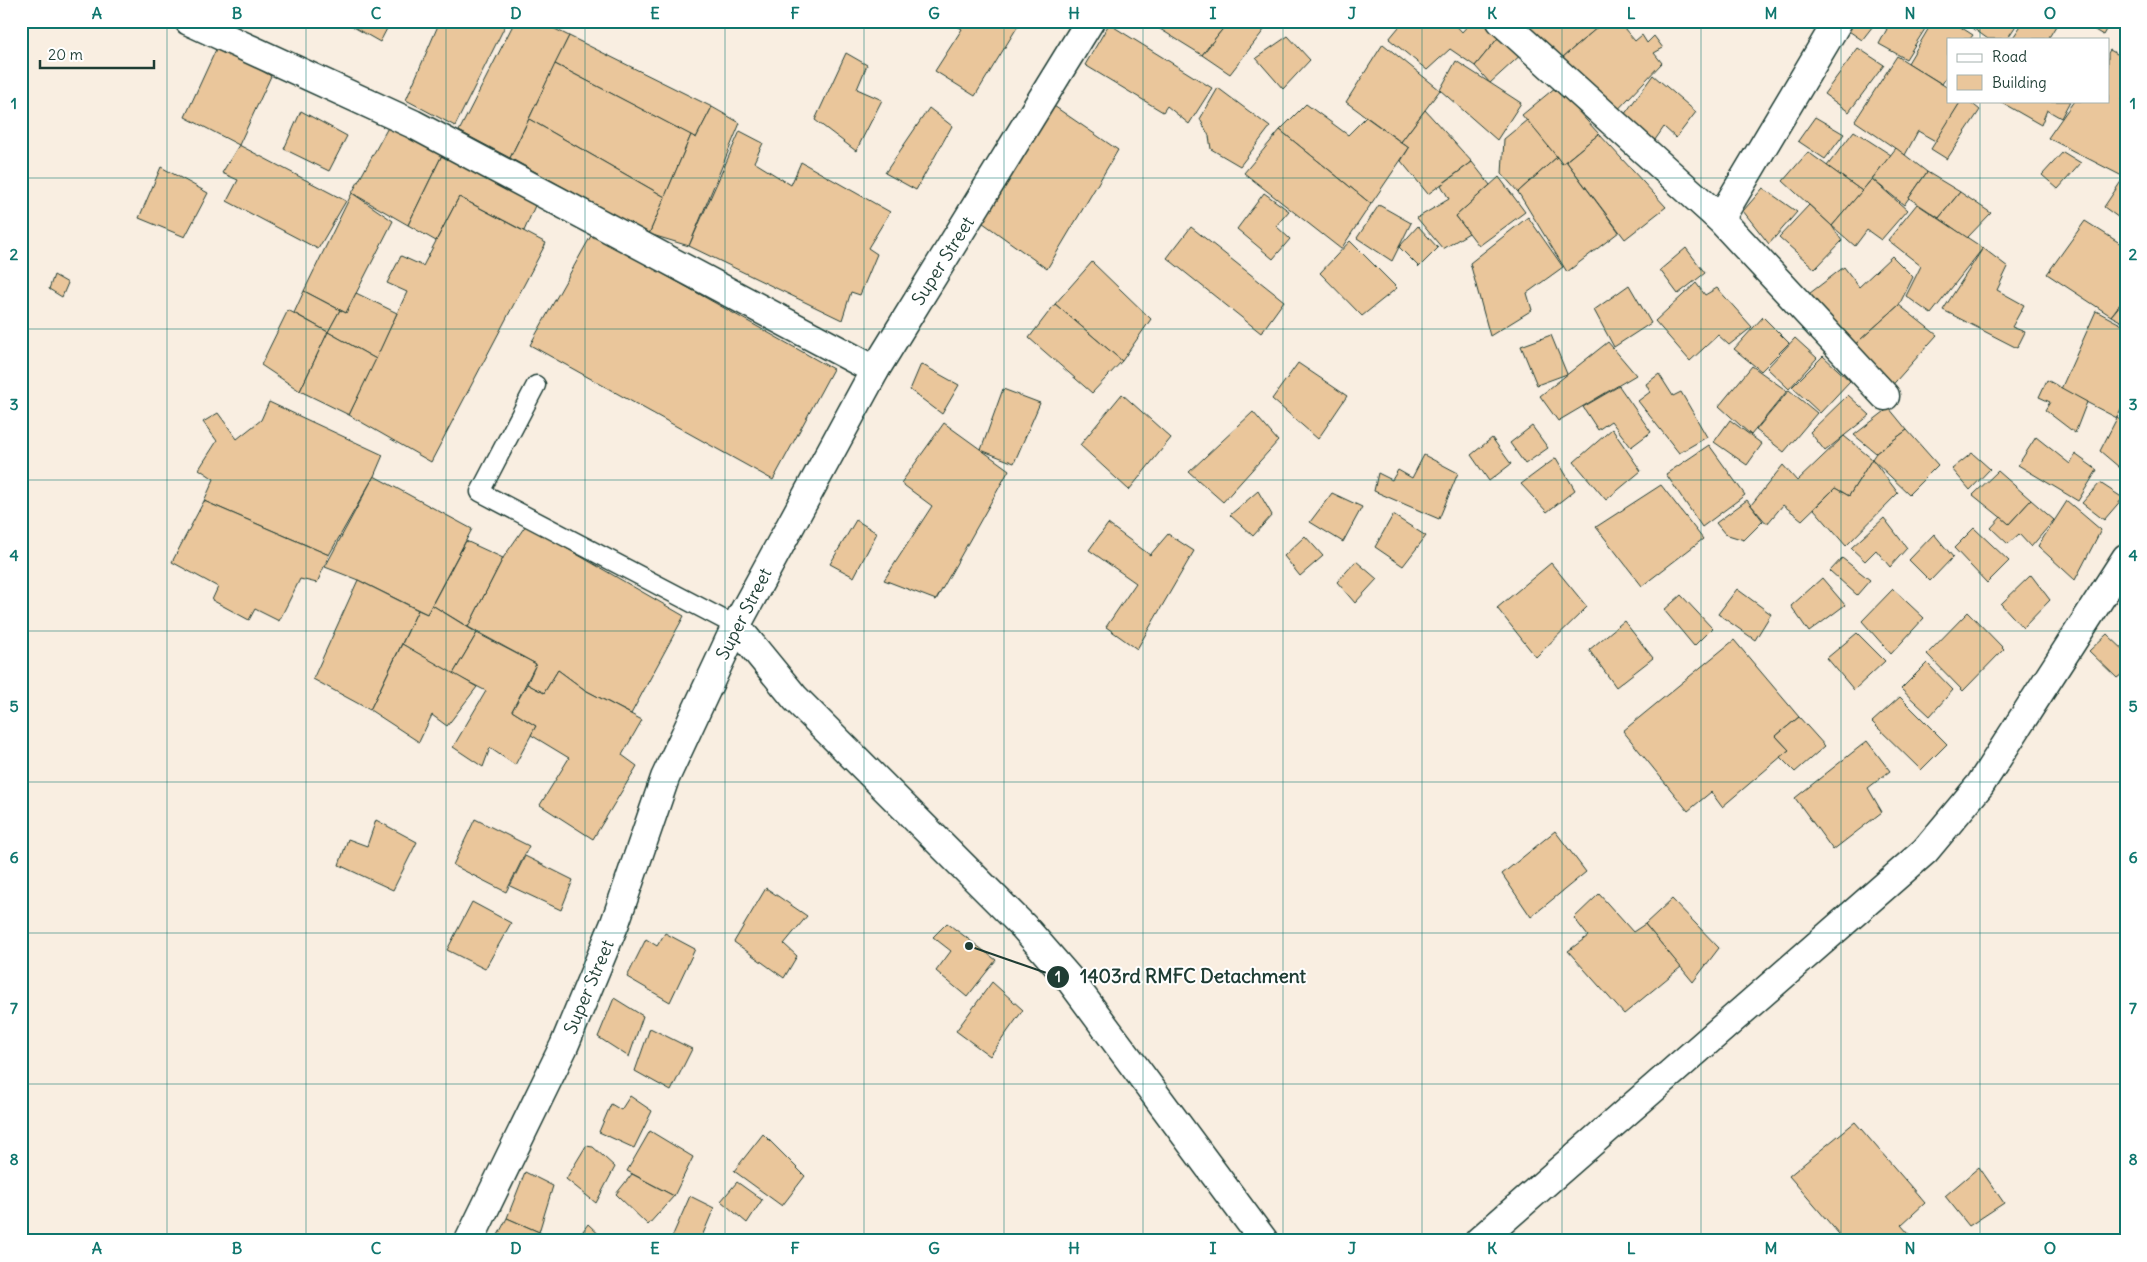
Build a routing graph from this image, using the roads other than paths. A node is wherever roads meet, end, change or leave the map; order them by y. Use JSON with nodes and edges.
{"nodes":[{"id":1,"x":189,"y":21,"type":"edge"},
{"id":2,"x":1090,"y":21,"type":"edge"},
{"id":3,"x":1501,"y":21,"type":"edge"},
{"id":4,"x":1838,"y":21,"type":"edge"},
{"id":5,"x":1720,"y":219,"type":"junction"},
{"id":6,"x":875,"y":370,"type":"junction"},
{"id":7,"x":536,"y":385,"type":"dead end"},
{"id":8,"x":1885,"y":396,"type":"dead end"},
{"id":9,"x":2126,"y":558,"type":"edge"},
{"id":10,"x":736,"y":626,"type":"junction"},
{"id":11,"x":469,"y":1241,"type":"edge"},
{"id":12,"x":1264,"y":1241,"type":"edge"},
{"id":13,"x":1479,"y":1241,"type":"edge"}],
"edges":[{"from":1,"to":6,"type":"street"},
{"from":2,"to":6,"type":"street","name":"Super Street"},
{"from":3,"to":5,"type":"street"},
{"from":4,"to":5,"type":"street"},
{"from":5,"to":8,"type":"street"},
{"from":6,"to":10,"type":"street","name":"Super Street"},
{"from":7,"to":10,"type":"lane"},
{"from":9,"to":13,"type":"street"},
{"from":10,"to":11,"type":"street","name":"Super Street"},
{"from":10,"to":12,"type":"street"}]}
